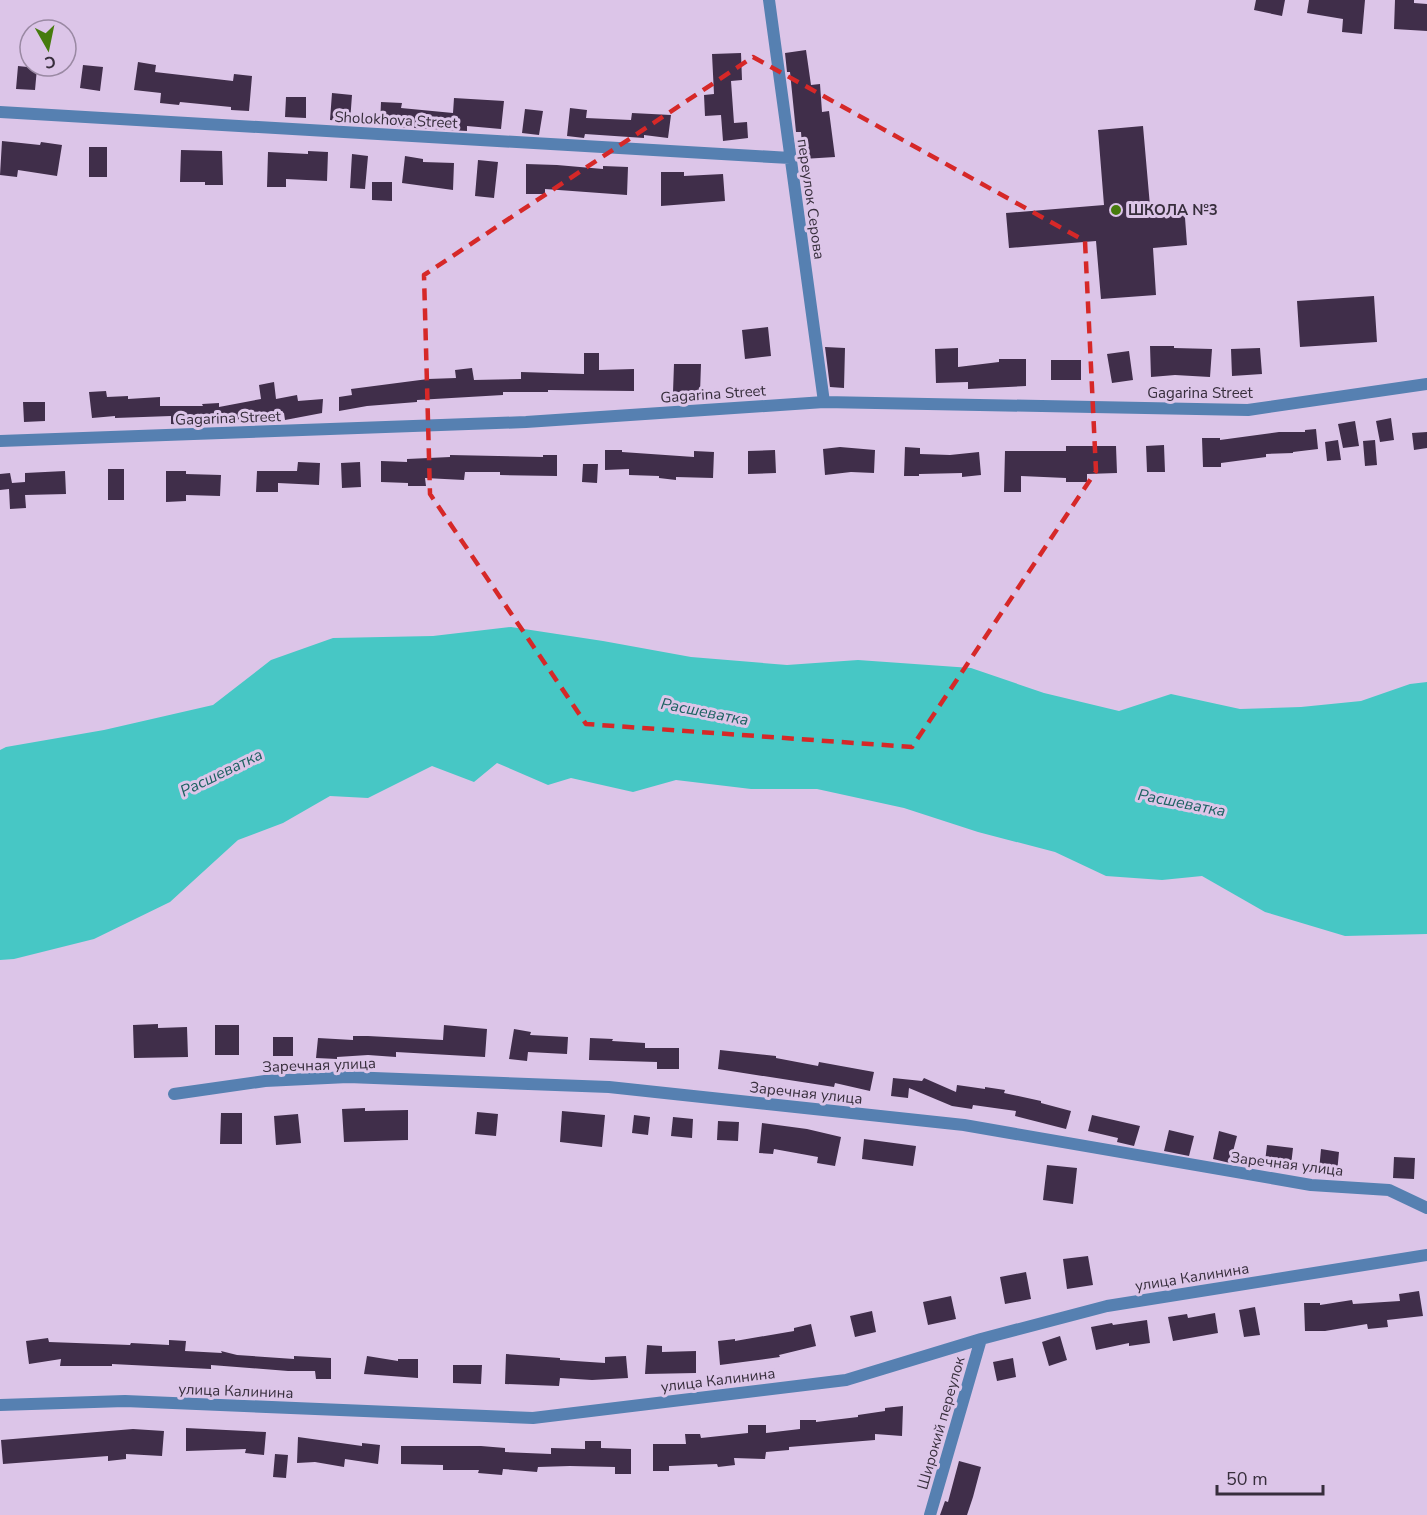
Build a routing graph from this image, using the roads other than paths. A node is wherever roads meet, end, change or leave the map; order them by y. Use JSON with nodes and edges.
{"nodes":[{"id":1,"x":769,"y":0,"type":"edge"},
{"id":2,"x":0,"y":112,"type":"edge"},
{"id":3,"x":790,"y":158,"type":"junction"},
{"id":4,"x":1427,"y":384,"type":"edge"},
{"id":5,"x":824,"y":402,"type":"junction"},
{"id":6,"x":0,"y":441,"type":"edge"},
{"id":7,"x":174,"y":1094,"type":"dead end"},
{"id":8,"x":1427,"y":1208,"type":"edge"},
{"id":9,"x":1427,"y":1255,"type":"edge"},
{"id":10,"x":981,"y":1339,"type":"junction"},
{"id":11,"x":0,"y":1405,"type":"edge"},
{"id":12,"x":930,"y":1515,"type":"edge"}],
"edges":[{"from":1,"to":3,"type":"street","name":"переулок Серова"},
{"from":2,"to":3,"type":"street","name":"Sholokhova Street"},
{"from":3,"to":5,"type":"street","name":"переулок Серова"},
{"from":4,"to":5,"type":"street","name":"Gagarina Street"},
{"from":5,"to":6,"type":"street","name":"Gagarina Street"},
{"from":7,"to":8,"type":"street","name":"Заречная улица"},
{"from":9,"to":10,"type":"street","name":"улица Калинина"},
{"from":10,"to":11,"type":"street","name":"улица Калинина"},
{"from":10,"to":12,"type":"street","name":"Широкий переулок"}]}
